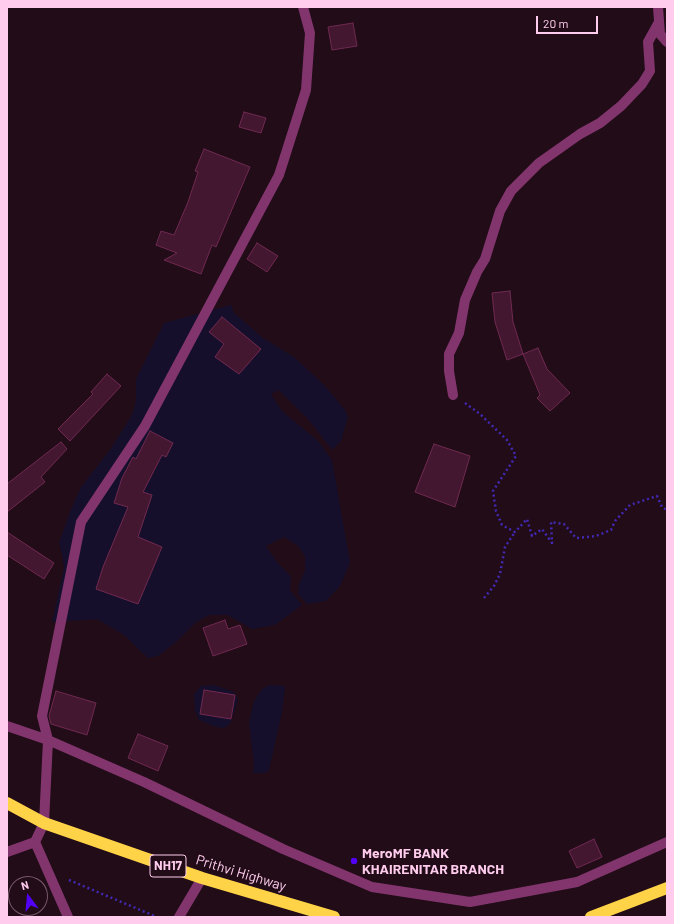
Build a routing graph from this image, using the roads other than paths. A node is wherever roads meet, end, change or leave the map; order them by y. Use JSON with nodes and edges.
{"nodes":[{"id":1,"x":303,"y":7,"type":"edge"},
{"id":2,"x":658,"y":7,"type":"edge"},
{"id":3,"x":659,"y":22,"type":"junction"},
{"id":4,"x":667,"y":42,"type":"edge"},
{"id":5,"x":453,"y":395,"type":"dead end"},
{"id":6,"x":7,"y":726,"type":"edge"},
{"id":7,"x":48,"y":740,"type":"junction"},
{"id":8,"x":7,"y":803,"type":"edge"},
{"id":9,"x":44,"y":823,"type":"junction"},
{"id":10,"x":35,"y":842,"type":"junction"},
{"id":11,"x":667,"y":842,"type":"edge"},
{"id":12,"x":7,"y":852,"type":"edge"},
{"id":13,"x":202,"y":878,"type":"junction"},
{"id":14,"x":667,"y":888,"type":"edge"},
{"id":15,"x":68,"y":917,"type":"edge"},
{"id":16,"x":179,"y":917,"type":"edge"},
{"id":17,"x":334,"y":917,"type":"edge"},
{"id":18,"x":591,"y":917,"type":"edge"}],
"edges":[{"from":1,"to":7,"type":"street"},
{"from":2,"to":3,"type":"street"},
{"from":3,"to":4,"type":"street"},
{"from":3,"to":5,"type":"street"},
{"from":6,"to":7,"type":"street"},
{"from":7,"to":9,"type":"street"},
{"from":7,"to":11,"type":"street"},
{"from":8,"to":9,"type":"highway","name":"Prithvi Highway","number":"NH17"},
{"from":9,"to":10,"type":"street"},
{"from":9,"to":13,"type":"highway","name":"Prithvi Highway","number":"NH17"},
{"from":10,"to":12,"type":"street"},
{"from":10,"to":15,"type":"street"},
{"from":13,"to":16,"type":"street"},
{"from":13,"to":17,"type":"highway","name":"Prithvi Highway","number":"NH17"},
{"from":14,"to":18,"type":"highway"}]}
